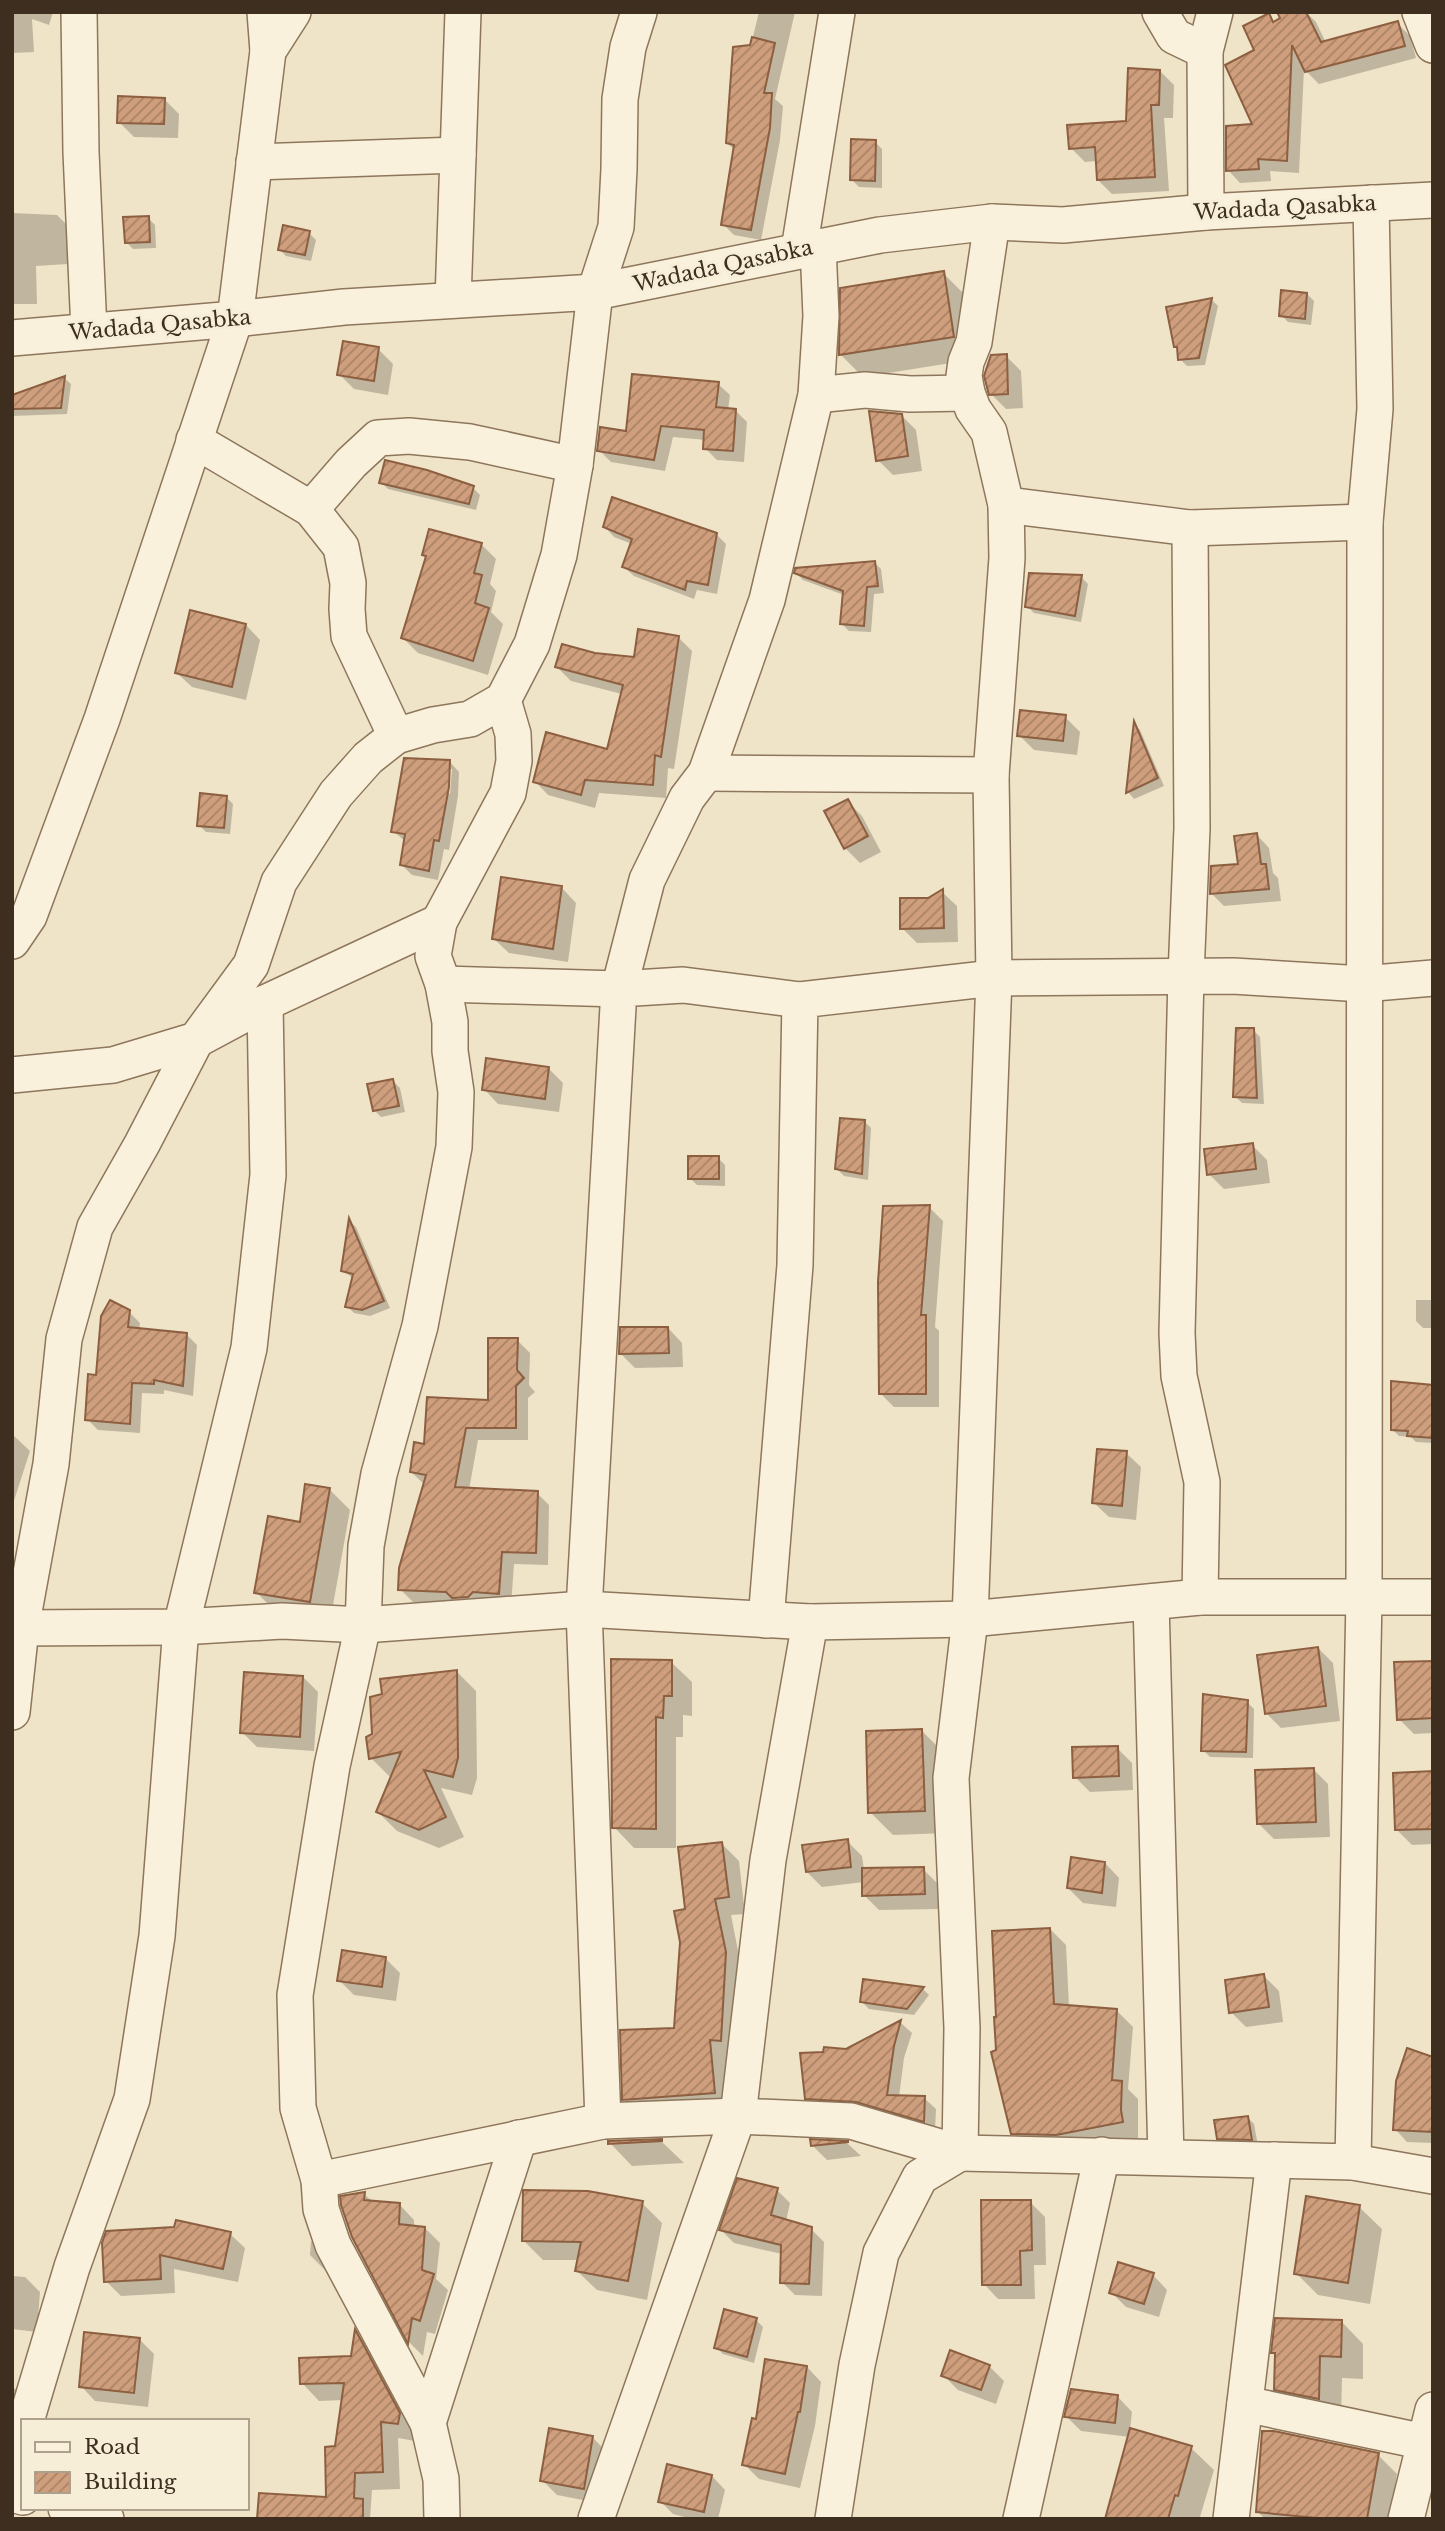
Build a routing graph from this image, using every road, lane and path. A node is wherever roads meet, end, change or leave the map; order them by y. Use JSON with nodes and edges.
{"nodes":[{"id":1,"x":79,"y":12,"type":"edge"},
{"id":2,"x":265,"y":12,"type":"edge"},
{"id":3,"x":293,"y":12,"type":"edge"},
{"id":4,"x":463,"y":12,"type":"edge"},
{"id":5,"x":639,"y":12,"type":"edge"},
{"id":6,"x":837,"y":12,"type":"edge"},
{"id":7,"x":1160,"y":12,"type":"edge"},
{"id":8,"x":1214,"y":12,"type":"edge"},
{"id":9,"x":1420,"y":12,"type":"edge"},
{"id":10,"x":1433,"y":45,"type":"edge"},
{"id":11,"x":268,"y":51,"type":"junction"},
{"id":12,"x":1205,"y":51,"type":"junction"},
{"id":13,"x":458,"y":155,"type":"junction"},
{"id":14,"x":254,"y":162,"type":"junction"},
{"id":15,"x":1433,"y":200,"type":"edge"},
{"id":16,"x":1371,"y":202,"type":"junction"},
{"id":17,"x":1206,"y":212,"type":"junction"},
{"id":18,"x":992,"y":222,"type":"junction"},
{"id":19,"x":808,"y":248,"type":"junction"},
{"id":20,"x":595,"y":292,"type":"junction"},
{"id":21,"x":453,"y":300,"type":"junction"},
{"id":22,"x":235,"y":319,"type":"junction"},
{"id":23,"x":89,"y":331,"type":"junction"},
{"id":24,"x":12,"y":338,"type":"edge"},
{"id":25,"x":967,"y":393,"type":"junction"},
{"id":26,"x":816,"y":395,"type":"junction"},
{"id":27,"x":194,"y":440,"type":"junction"},
{"id":28,"x":575,"y":465,"type":"junction"},
{"id":29,"x":1006,"y":505,"type":"junction"},
{"id":30,"x":311,"y":509,"type":"junction"},
{"id":31,"x":1365,"y":522,"type":"junction"},
{"id":32,"x":1191,"y":528,"type":"junction"},
{"id":33,"x":503,"y":700,"type":"junction"},
{"id":34,"x":396,"y":736,"type":"junction"},
{"id":35,"x":706,"y":773,"type":"junction"},
{"id":36,"x":991,"y":775,"type":"junction"},
{"id":37,"x":439,"y":922,"type":"junction"},
{"id":38,"x":12,"y":941,"type":"edge"},
{"id":39,"x":1186,"y":976,"type":"junction"},
{"id":40,"x":994,"y":978,"type":"junction"},
{"id":41,"x":1433,"y":978,"type":"edge"},
{"id":42,"x":443,"y":984,"type":"junction"},
{"id":43,"x":1363,"y":984,"type":"junction"},
{"id":44,"x":619,"y":989,"type":"junction"},
{"id":45,"x":800,"y":1000,"type":"junction"},
{"id":46,"x":265,"y":1003,"type":"junction"},
{"id":47,"x":196,"y":1041,"type":"junction"},
{"id":48,"x":12,"y":1075,"type":"edge"},
{"id":49,"x":1200,"y":1597,"type":"junction"},
{"id":50,"x":1364,"y":1597,"type":"junction"},
{"id":51,"x":1433,"y":1597,"type":"edge"},
{"id":52,"x":1151,"y":1602,"type":"junction"},
{"id":53,"x":584,"y":1609,"type":"junction"},
{"id":54,"x":970,"y":1619,"type":"junction"},
{"id":55,"x":766,"y":1620,"type":"junction"},
{"id":56,"x":810,"y":1622,"type":"junction"},
{"id":57,"x":363,"y":1625,"type":"junction"},
{"id":58,"x":181,"y":1627,"type":"junction"},
{"id":59,"x":17,"y":1628,"type":"edge"},
{"id":60,"x":12,"y":1712,"type":"edge"},
{"id":61,"x":738,"y":2116,"type":"junction"},
{"id":62,"x":603,"y":2121,"type":"junction"},
{"id":63,"x":520,"y":2138,"type":"junction"},
{"id":64,"x":960,"y":2152,"type":"junction"},
{"id":65,"x":1101,"y":2155,"type":"junction"},
{"id":66,"x":1166,"y":2157,"type":"junction"},
{"id":67,"x":1274,"y":2160,"type":"junction"},
{"id":68,"x":1353,"y":2162,"type":"junction"},
{"id":69,"x":1433,"y":2176,"type":"edge"},
{"id":70,"x":319,"y":2180,"type":"junction"},
{"id":71,"x":1244,"y":2404,"type":"junction"},
{"id":72,"x":27,"y":2419,"type":"edge"},
{"id":73,"x":428,"y":2423,"type":"junction"},
{"id":74,"x":1429,"y":2426,"type":"edge"},
{"id":75,"x":21,"y":2436,"type":"edge"},
{"id":76,"x":12,"y":2465,"type":"edge"},
{"id":77,"x":73,"y":2510,"type":"edge"},
{"id":78,"x":106,"y":2519,"type":"edge"},
{"id":79,"x":442,"y":2519,"type":"edge"},
{"id":80,"x":596,"y":2519,"type":"edge"},
{"id":81,"x":833,"y":2519,"type":"edge"},
{"id":82,"x":1021,"y":2519,"type":"edge"},
{"id":83,"x":1231,"y":2519,"type":"edge"},
{"id":84,"x":1405,"y":2519,"type":"edge"}],
"edges":[{"from":1,"to":23,"type":"street"},
{"from":2,"to":11,"type":"street"},
{"from":3,"to":11,"type":"street"},
{"from":4,"to":13,"type":"street"},
{"from":5,"to":20,"type":"street"},
{"from":6,"to":19,"type":"street"},
{"from":7,"to":12,"type":"street"},
{"from":8,"to":12,"type":"street"},
{"from":9,"to":10,"type":"street"},
{"from":11,"to":14,"type":"street"},
{"from":12,"to":17,"type":"street"},
{"from":13,"to":14,"type":"street"},
{"from":13,"to":21,"type":"street"},
{"from":14,"to":22,"type":"street"},
{"from":15,"to":16,"type":"street","name":"Wadada Qasabka"},
{"from":16,"to":17,"type":"street","name":"Wadada Qasabka"},
{"from":16,"to":31,"type":"street"},
{"from":17,"to":18,"type":"street","name":"Wadada Qasabka"},
{"from":18,"to":19,"type":"street","name":"Wadada Qasabka"},
{"from":18,"to":25,"type":"street"},
{"from":19,"to":20,"type":"street","name":"Wadada Qasabka"},
{"from":19,"to":26,"type":"street"},
{"from":20,"to":21,"type":"street","name":"Wadada Qasabka"},
{"from":20,"to":28,"type":"street"},
{"from":21,"to":22,"type":"street","name":"Wadada Qasabka"},
{"from":22,"to":23,"type":"street","name":"Wadada Qasabka"},
{"from":22,"to":27,"type":"street"},
{"from":23,"to":24,"type":"street","name":"Wadada Qasabka"},
{"from":25,"to":26,"type":"street"},
{"from":25,"to":29,"type":"street"},
{"from":26,"to":35,"type":"street"},
{"from":27,"to":30,"type":"street"},
{"from":27,"to":38,"type":"street"},
{"from":28,"to":30,"type":"street"},
{"from":28,"to":33,"type":"street"},
{"from":29,"to":32,"type":"street"},
{"from":29,"to":36,"type":"street"},
{"from":30,"to":34,"type":"street"},
{"from":31,"to":32,"type":"street"},
{"from":31,"to":43,"type":"street"},
{"from":32,"to":39,"type":"street"},
{"from":33,"to":34,"type":"street"},
{"from":33,"to":37,"type":"street"},
{"from":34,"to":47,"type":"street"},
{"from":35,"to":36,"type":"street"},
{"from":35,"to":44,"type":"street"},
{"from":36,"to":40,"type":"street"},
{"from":37,"to":42,"type":"street"},
{"from":37,"to":46,"type":"street"},
{"from":39,"to":40,"type":"street"},
{"from":39,"to":43,"type":"street"},
{"from":39,"to":49,"type":"street"},
{"from":40,"to":45,"type":"street"},
{"from":40,"to":54,"type":"street"},
{"from":41,"to":43,"type":"street"},
{"from":42,"to":44,"type":"street"},
{"from":42,"to":57,"type":"street"},
{"from":43,"to":50,"type":"street"},
{"from":44,"to":45,"type":"street"},
{"from":44,"to":53,"type":"street"},
{"from":45,"to":55,"type":"street"},
{"from":46,"to":47,"type":"street"},
{"from":46,"to":58,"type":"street"},
{"from":47,"to":48,"type":"street"},
{"from":47,"to":59,"type":"street"},
{"from":49,"to":50,"type":"street"},
{"from":49,"to":52,"type":"street"},
{"from":50,"to":51,"type":"street"},
{"from":50,"to":68,"type":"street"},
{"from":52,"to":54,"type":"street"},
{"from":52,"to":66,"type":"street"},
{"from":53,"to":55,"type":"street"},
{"from":53,"to":57,"type":"street"},
{"from":53,"to":62,"type":"street"},
{"from":54,"to":56,"type":"street"},
{"from":54,"to":64,"type":"street"},
{"from":55,"to":56,"type":"street"},
{"from":56,"to":61,"type":"street"},
{"from":57,"to":58,"type":"street"},
{"from":57,"to":70,"type":"street"},
{"from":58,"to":59,"type":"street"},
{"from":58,"to":72,"type":"street"},
{"from":59,"to":60,"type":"street"},
{"from":61,"to":62,"type":"street"},
{"from":61,"to":64,"type":"street"},
{"from":61,"to":80,"type":"street"},
{"from":62,"to":63,"type":"street"},
{"from":63,"to":70,"type":"street"},
{"from":63,"to":73,"type":"street"},
{"from":64,"to":65,"type":"street"},
{"from":64,"to":81,"type":"street"},
{"from":65,"to":66,"type":"street"},
{"from":65,"to":82,"type":"street"},
{"from":66,"to":67,"type":"street"},
{"from":67,"to":68,"type":"street"},
{"from":67,"to":71,"type":"street"},
{"from":68,"to":69,"type":"street"},
{"from":70,"to":73,"type":"street"},
{"from":71,"to":74,"type":"street"},
{"from":71,"to":83,"type":"street"},
{"from":73,"to":79,"type":"street"},
{"from":74,"to":84,"type":"street"},
{"from":75,"to":76,"type":"street"},
{"from":77,"to":78,"type":"street"}]}
